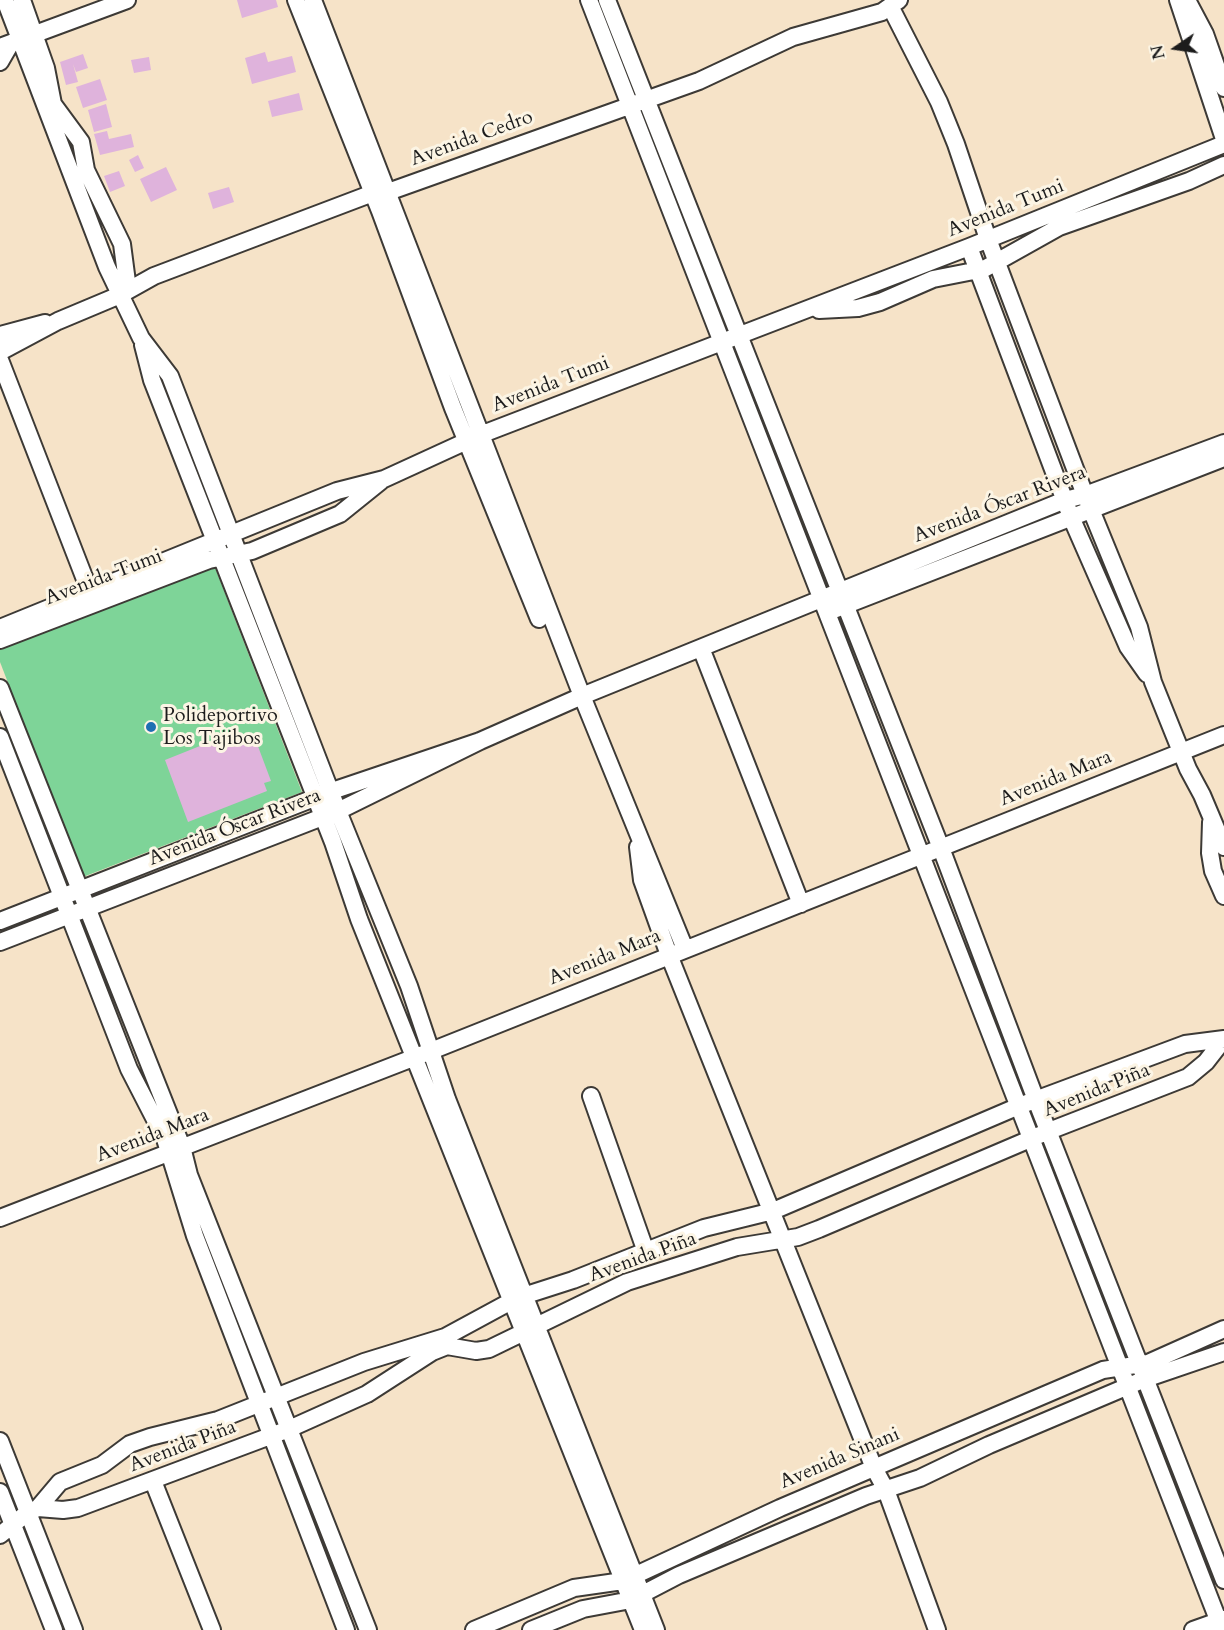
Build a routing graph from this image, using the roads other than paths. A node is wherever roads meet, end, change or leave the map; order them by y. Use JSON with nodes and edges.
{"nodes":[{"id":1,"x":5,"y":0,"type":"edge"},
{"id":2,"x":22,"y":0,"type":"edge"},
{"id":3,"x":127,"y":0,"type":"edge"},
{"id":4,"x":296,"y":0,"type":"edge"},
{"id":5,"x":313,"y":0,"type":"edge"},
{"id":6,"x":590,"y":0,"type":"edge"},
{"id":7,"x":607,"y":0,"type":"edge"},
{"id":8,"x":1178,"y":0,"type":"edge"},
{"id":9,"x":1186,"y":0,"type":"edge"},
{"id":10,"x":895,"y":4,"type":"edge"},
{"id":11,"x":16,"y":41,"type":"edge"},
{"id":12,"x":0,"y":62,"type":"edge"},
{"id":13,"x":1224,"y":88,"type":"edge"},
{"id":14,"x":638,"y":101,"type":"junction"},
{"id":15,"x":1224,"y":139,"type":"edge"},
{"id":16,"x":1224,"y":144,"type":"edge"},
{"id":17,"x":1224,"y":165,"type":"edge"},
{"id":18,"x":380,"y":192,"type":"junction"},
{"id":19,"x":988,"y":239,"type":"junction"},
{"id":20,"x":969,"y":247,"type":"junction"},
{"id":21,"x":997,"y":263,"type":"junction"},
{"id":22,"x":978,"y":270,"type":"junction"},
{"id":23,"x":120,"y":295,"type":"junction"},
{"id":24,"x":803,"y":311,"type":"junction"},
{"id":25,"x":58,"y":321,"type":"junction"},
{"id":26,"x":0,"y":335,"type":"edge"},
{"id":27,"x":141,"y":338,"type":"junction"},
{"id":28,"x":730,"y":339,"type":"junction"},
{"id":29,"x":0,"y":352,"type":"edge"},
{"id":30,"x":0,"y":360,"type":"edge"},
{"id":31,"x":474,"y":438,"type":"junction"},
{"id":32,"x":1224,"y":443,"type":"edge"},
{"id":33,"x":1224,"y":458,"type":"edge"},
{"id":34,"x":384,"y":478,"type":"junction"},
{"id":35,"x":1065,"y":500,"type":"junction"},
{"id":36,"x":1088,"y":502,"type":"junction"},
{"id":37,"x":1071,"y":517,"type":"junction"},
{"id":38,"x":231,"y":533,"type":"junction"},
{"id":39,"x":214,"y":540,"type":"junction"},
{"id":40,"x":240,"y":555,"type":"junction"},
{"id":41,"x":220,"y":558,"type":"junction"},
{"id":42,"x":92,"y":598,"type":"junction"},
{"id":43,"x":842,"y":598,"type":"junction"},
{"id":44,"x":825,"y":606,"type":"junction"},
{"id":45,"x":0,"y":628,"type":"edge"},
{"id":46,"x":0,"y":640,"type":"edge"},
{"id":47,"x":701,"y":648,"type":"junction"},
{"id":48,"x":1153,"y":682,"type":"junction"},
{"id":49,"x":0,"y":688,"type":"edge"},
{"id":50,"x":577,"y":698,"type":"junction"},
{"id":51,"x":1224,"y":735,"type":"edge"},
{"id":52,"x":0,"y":737,"type":"edge"},
{"id":53,"x":480,"y":741,"type":"junction"},
{"id":54,"x":1180,"y":751,"type":"junction"},
{"id":55,"x":332,"y":791,"type":"junction"},
{"id":56,"x":315,"y":797,"type":"junction"},
{"id":57,"x":330,"y":814,"type":"junction"},
{"id":58,"x":1211,"y":815,"type":"junction"},
{"id":59,"x":1224,"y":847,"type":"edge"},
{"id":60,"x":941,"y":848,"type":"junction"},
{"id":61,"x":923,"y":856,"type":"junction"},
{"id":62,"x":81,"y":889,"type":"junction"},
{"id":63,"x":1224,"y":896,"type":"edge"},
{"id":64,"x":62,"y":897,"type":"junction"},
{"id":65,"x":801,"y":904,"type":"junction"},
{"id":66,"x":89,"y":908,"type":"junction"},
{"id":67,"x":69,"y":915,"type":"junction"},
{"id":68,"x":0,"y":921,"type":"edge"},
{"id":69,"x":0,"y":942,"type":"edge"},
{"id":70,"x":677,"y":952,"type":"junction"},
{"id":71,"x":1224,"y":1039,"type":"edge"},
{"id":72,"x":423,"y":1054,"type":"junction"},
{"id":73,"x":591,"y":1096,"type":"dead end"},
{"id":74,"x":1036,"y":1100,"type":"junction"},
{"id":75,"x":1019,"y":1107,"type":"junction"},
{"id":76,"x":1049,"y":1131,"type":"junction"},
{"id":77,"x":1032,"y":1140,"type":"junction"},
{"id":78,"x":176,"y":1150,"type":"junction"},
{"id":79,"x":773,"y":1211,"type":"junction"},
{"id":80,"x":0,"y":1218,"type":"edge"},
{"id":81,"x":784,"y":1239,"type":"junction"},
{"id":82,"x":646,"y":1252,"type":"junction"},
{"id":83,"x":517,"y":1298,"type":"junction"},
{"id":84,"x":1224,"y":1329,"type":"edge"},
{"id":85,"x":530,"y":1331,"type":"junction"},
{"id":86,"x":1224,"y":1352,"type":"edge"},
{"id":87,"x":1120,"y":1367,"type":"junction"},
{"id":88,"x":1142,"y":1372,"type":"junction"},
{"id":89,"x":1128,"y":1387,"type":"junction"},
{"id":90,"x":277,"y":1397,"type":"junction"},
{"id":91,"x":260,"y":1404,"type":"junction"},
{"id":92,"x":289,"y":1429,"type":"junction"},
{"id":93,"x":272,"y":1435,"type":"junction"},
{"id":94,"x":0,"y":1442,"type":"edge"},
{"id":95,"x":874,"y":1468,"type":"junction"},
{"id":96,"x":153,"y":1481,"type":"junction"},
{"id":97,"x":886,"y":1490,"type":"junction"},
{"id":98,"x":0,"y":1492,"type":"edge"},
{"id":99,"x":33,"y":1510,"type":"junction"},
{"id":100,"x":6,"y":1531,"type":"edge"},
{"id":101,"x":629,"y":1578,"type":"junction"},
{"id":102,"x":1224,"y":1580,"type":"edge"},
{"id":103,"x":636,"y":1596,"type":"junction"},
{"id":104,"x":1222,"y":1623,"type":"edge"},
{"id":105,"x":54,"y":1630,"type":"edge"},
{"id":106,"x":74,"y":1630,"type":"edge"},
{"id":107,"x":212,"y":1630,"type":"edge"},
{"id":108,"x":346,"y":1630,"type":"edge"},
{"id":109,"x":368,"y":1630,"type":"edge"},
{"id":110,"x":474,"y":1630,"type":"edge"},
{"id":111,"x":531,"y":1630,"type":"edge"},
{"id":112,"x":643,"y":1630,"type":"edge"},
{"id":113,"x":656,"y":1630,"type":"edge"},
{"id":114,"x":937,"y":1630,"type":"edge"},
{"id":115,"x":1193,"y":1630,"type":"edge"}],
"edges":[{"from":1,"to":11,"type":"street"},
{"from":2,"to":11,"type":"street"},
{"from":3,"to":11,"type":"street"},
{"from":4,"to":18,"type":"street"},
{"from":5,"to":18,"type":"street"},
{"from":6,"to":14,"type":"street"},
{"from":7,"to":14,"type":"street"},
{"from":8,"to":15,"type":"street"},
{"from":9,"to":13,"type":"street"},
{"from":10,"to":14,"type":"street","name":"Avenida Cedro"},
{"from":10,"to":19,"type":"street"},
{"from":11,"to":12,"type":"street"},
{"from":11,"to":23,"type":"street"},
{"from":14,"to":18,"type":"street","name":"Avenida Cedro"},
{"from":14,"to":28,"type":"street"},
{"from":16,"to":19,"type":"street","name":"Avenida Tumi"},
{"from":17,"to":21,"type":"street","name":"Avenida Tumi"},
{"from":18,"to":23,"type":"street","name":"Avenida Cedro"},
{"from":18,"to":31,"type":"street"},
{"from":19,"to":20,"type":"street","name":"Avenida Tumi"},
{"from":19,"to":21,"type":"street"},
{"from":20,"to":22,"type":"street"},
{"from":20,"to":24,"type":"street","name":"Avenida Tumi"},
{"from":21,"to":22,"type":"street","name":"Avenida Tumi"},
{"from":21,"to":36,"type":"street"},
{"from":22,"to":24,"type":"street","name":"Avenida Tumi"},
{"from":22,"to":35,"type":"street"},
{"from":23,"to":25,"type":"street","name":"Avenida Cedro"},
{"from":23,"to":27,"type":"street"},
{"from":24,"to":28,"type":"street","name":"Avenida Tumi"},
{"from":25,"to":26,"type":"street","name":"Avenida Cedro"},
{"from":25,"to":29,"type":"street","name":"Avenida Cedro"},
{"from":27,"to":38,"type":"street"},
{"from":27,"to":39,"type":"street"},
{"from":28,"to":31,"type":"street","name":"Avenida Tumi"},
{"from":28,"to":43,"type":"street"},
{"from":28,"to":44,"type":"street"},
{"from":30,"to":42,"type":"street"},
{"from":31,"to":34,"type":"street","name":"Avenida Tumi"},
{"from":31,"to":50,"type":"street"},
{"from":32,"to":36,"type":"street","name":"Avenida Óscar Rivera"},
{"from":33,"to":36,"type":"street","name":"Avenida Óscar Rivera"},
{"from":34,"to":38,"type":"street","name":"Avenida Tumi"},
{"from":34,"to":40,"type":"street","name":"Avenida Tumi"},
{"from":35,"to":36,"type":"street","name":"Avenida Óscar Rivera"},
{"from":35,"to":37,"type":"street"},
{"from":35,"to":43,"type":"street","name":"Avenida Óscar Rivera"},
{"from":36,"to":37,"type":"street","name":"Avenida Óscar Rivera"},
{"from":36,"to":48,"type":"street"},
{"from":37,"to":43,"type":"street","name":"Avenida Óscar Rivera"},
{"from":37,"to":48,"type":"street"},
{"from":38,"to":39,"type":"street","name":"Avenida Tumi"},
{"from":38,"to":40,"type":"street"},
{"from":39,"to":41,"type":"street"},
{"from":39,"to":42,"type":"street","name":"Avenida Tumi"},
{"from":40,"to":41,"type":"street","name":"Avenida Tumi"},
{"from":40,"to":55,"type":"street"},
{"from":41,"to":42,"type":"street","name":"Avenida Tumi"},
{"from":41,"to":56,"type":"street"},
{"from":42,"to":45,"type":"street","name":"Avenida Tumi"},
{"from":42,"to":46,"type":"street","name":"Avenida Tumi"},
{"from":43,"to":44,"type":"street","name":"Avenida Óscar Rivera"},
{"from":43,"to":60,"type":"street"},
{"from":44,"to":47,"type":"street","name":"Avenida Óscar Rivera"},
{"from":44,"to":61,"type":"street"},
{"from":47,"to":50,"type":"street","name":"Avenida Óscar Rivera"},
{"from":47,"to":65,"type":"street"},
{"from":48,"to":54,"type":"street"},
{"from":49,"to":62,"type":"street"},
{"from":50,"to":53,"type":"street","name":"Avenida Óscar Rivera"},
{"from":50,"to":70,"type":"street"},
{"from":51,"to":54,"type":"street","name":"Avenida Mara"},
{"from":52,"to":64,"type":"street"},
{"from":53,"to":55,"type":"street","name":"Avenida Óscar Rivera"},
{"from":53,"to":57,"type":"street","name":"Avenida Óscar Rivera"},
{"from":54,"to":58,"type":"street"},
{"from":54,"to":60,"type":"street","name":"Avenida Mara"},
{"from":55,"to":56,"type":"street","name":"Avenida Óscar Rivera"},
{"from":55,"to":57,"type":"street"},
{"from":56,"to":57,"type":"street"},
{"from":56,"to":62,"type":"street","name":"Avenida Óscar Rivera"},
{"from":57,"to":66,"type":"street","name":"Avenida Óscar Rivera"},
{"from":57,"to":72,"type":"street"},
{"from":58,"to":59,"type":"street"},
{"from":58,"to":63,"type":"street"},
{"from":60,"to":61,"type":"street","name":"Avenida Mara"},
{"from":60,"to":74,"type":"street"},
{"from":61,"to":65,"type":"street","name":"Avenida Mara"},
{"from":61,"to":75,"type":"street"},
{"from":62,"to":64,"type":"street","name":"Avenida Óscar Rivera"},
{"from":62,"to":66,"type":"street"},
{"from":64,"to":67,"type":"street"},
{"from":64,"to":68,"type":"street","name":"Avenida Óscar Rivera"},
{"from":65,"to":70,"type":"street","name":"Avenida Mara"},
{"from":66,"to":67,"type":"street","name":"Avenida Óscar Rivera"},
{"from":66,"to":78,"type":"street"},
{"from":67,"to":69,"type":"street","name":"Avenida Óscar Rivera"},
{"from":67,"to":78,"type":"street"},
{"from":70,"to":72,"type":"street","name":"Avenida Mara"},
{"from":70,"to":79,"type":"street"},
{"from":71,"to":74,"type":"street","name":"Avenida Piña"},
{"from":71,"to":76,"type":"street","name":"Avenida Piña"},
{"from":72,"to":78,"type":"street","name":"Avenida Mara"},
{"from":72,"to":83,"type":"street"},
{"from":73,"to":82,"type":"street"},
{"from":74,"to":75,"type":"street","name":"Avenida Piña"},
{"from":74,"to":76,"type":"street"},
{"from":75,"to":77,"type":"street"},
{"from":75,"to":79,"type":"street","name":"Avenida Piña"},
{"from":76,"to":77,"type":"street","name":"Avenida Piña"},
{"from":76,"to":88,"type":"street"},
{"from":77,"to":81,"type":"street","name":"Avenida Piña"},
{"from":77,"to":87,"type":"street"},
{"from":78,"to":80,"type":"street","name":"Avenida Mara"},
{"from":78,"to":90,"type":"street"},
{"from":78,"to":91,"type":"street"},
{"from":79,"to":81,"type":"street"},
{"from":79,"to":82,"type":"street","name":"Avenida Piña"},
{"from":81,"to":85,"type":"street","name":"Avenida Piña"},
{"from":81,"to":95,"type":"street"},
{"from":82,"to":83,"type":"street","name":"Avenida Piña"},
{"from":83,"to":85,"type":"street"},
{"from":83,"to":90,"type":"street","name":"Avenida Piña"},
{"from":84,"to":88,"type":"street","name":"Avenida Sinani"},
{"from":85,"to":92,"type":"street","name":"Avenida Piña"},
{"from":85,"to":101,"type":"street"},
{"from":86,"to":88,"type":"street","name":"Avenida Sinani"},
{"from":87,"to":88,"type":"street","name":"Avenida Sinani"},
{"from":87,"to":89,"type":"street"},
{"from":87,"to":95,"type":"street","name":"Avenida Sinani"},
{"from":88,"to":89,"type":"street","name":"Avenida Sinani"},
{"from":88,"to":102,"type":"street"},
{"from":89,"to":97,"type":"street","name":"Avenida Sinani"},
{"from":89,"to":104,"type":"street"},
{"from":90,"to":91,"type":"street","name":"Avenida Piña"},
{"from":90,"to":92,"type":"street"},
{"from":91,"to":93,"type":"street"},
{"from":91,"to":99,"type":"street","name":"Avenida Piña"},
{"from":92,"to":93,"type":"street","name":"Avenida Piña"},
{"from":92,"to":109,"type":"street"},
{"from":93,"to":96,"type":"street","name":"Avenida Piña"},
{"from":93,"to":108,"type":"street"},
{"from":94,"to":99,"type":"street"},
{"from":95,"to":97,"type":"street"},
{"from":95,"to":101,"type":"street","name":"Avenida Sinani"},
{"from":96,"to":99,"type":"street","name":"Avenida Piña"},
{"from":96,"to":107,"type":"street"},
{"from":97,"to":103,"type":"street","name":"Avenida Sinani"},
{"from":97,"to":114,"type":"street"},
{"from":98,"to":100,"type":"street"},
{"from":99,"to":100,"type":"street","name":"Avenida Piña"},
{"from":99,"to":106,"type":"street"},
{"from":100,"to":105,"type":"street"},
{"from":101,"to":103,"type":"street"},
{"from":101,"to":110,"type":"street","name":"Avenida Sinani"},
{"from":103,"to":111,"type":"street","name":"Avenida Sinani"},
{"from":103,"to":112,"type":"street"},
{"from":103,"to":113,"type":"street"},
{"from":104,"to":115,"type":"street"}]}
